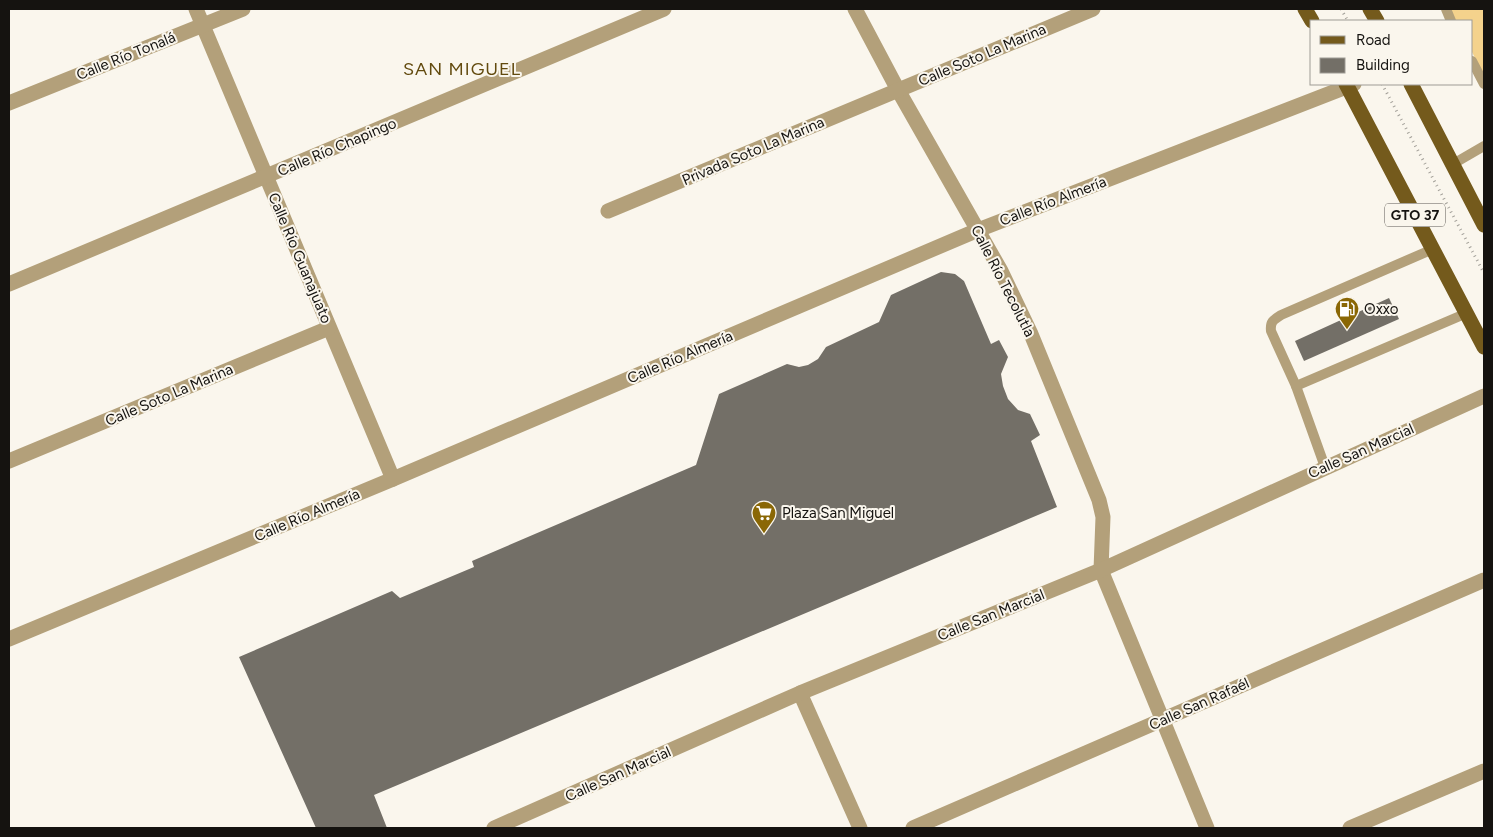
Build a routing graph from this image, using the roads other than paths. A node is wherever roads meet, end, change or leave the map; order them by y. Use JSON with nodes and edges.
{"nodes":[{"id":1,"x":196,"y":9,"type":"edge"},
{"id":2,"x":243,"y":9,"type":"edge"},
{"id":3,"x":664,"y":9,"type":"edge"},
{"id":4,"x":855,"y":9,"type":"edge"},
{"id":5,"x":1093,"y":9,"type":"edge"},
{"id":6,"x":1305,"y":9,"type":"edge"},
{"id":7,"x":1370,"y":9,"type":"edge"},
{"id":8,"x":1311,"y":20,"type":"edge"},
{"id":9,"x":1376,"y":20,"type":"edge"},
{"id":10,"x":203,"y":25,"type":"junction"},
{"id":11,"x":1473,"y":63,"type":"edge"},
{"id":12,"x":1484,"y":84,"type":"edge"},
{"id":13,"x":1349,"y":85,"type":"edge"},
{"id":14,"x":1412,"y":85,"type":"edge"},
{"id":15,"x":898,"y":90,"type":"junction"},
{"id":16,"x":9,"y":103,"type":"edge"},
{"id":17,"x":1484,"y":146,"type":"edge"},
{"id":18,"x":1453,"y":164,"type":"junction"},
{"id":19,"x":266,"y":177,"type":"junction"},
{"id":20,"x":608,"y":211,"type":"dead end"},
{"id":21,"x":1484,"y":225,"type":"edge"},
{"id":22,"x":978,"y":230,"type":"junction"},
{"id":23,"x":1433,"y":249,"type":"junction"},
{"id":24,"x":9,"y":284,"type":"edge"},
{"id":25,"x":1466,"y":313,"type":"junction"},
{"id":26,"x":329,"y":328,"type":"junction"},
{"id":27,"x":1484,"y":347,"type":"edge"},
{"id":28,"x":1296,"y":386,"type":"junction"},
{"id":29,"x":1484,"y":396,"type":"edge"},
{"id":30,"x":9,"y":462,"type":"edge"},
{"id":31,"x":1325,"y":467,"type":"junction"},
{"id":32,"x":393,"y":479,"type":"junction"},
{"id":33,"x":1102,"y":570,"type":"junction"},
{"id":34,"x":1484,"y":580,"type":"edge"},
{"id":35,"x":9,"y":639,"type":"edge"},
{"id":36,"x":800,"y":693,"type":"junction"},
{"id":37,"x":1163,"y":720,"type":"junction"},
{"id":38,"x":1484,"y":771,"type":"edge"},
{"id":39,"x":523,"y":823,"type":"edge"},
{"id":40,"x":494,"y":828,"type":"edge"},
{"id":41,"x":860,"y":828,"type":"edge"},
{"id":42,"x":913,"y":828,"type":"edge"},
{"id":43,"x":1207,"y":828,"type":"edge"},
{"id":44,"x":1350,"y":828,"type":"edge"}],
"edges":[{"from":1,"to":10,"type":"street","name":"Calle Río Guanajuato"},
{"from":2,"to":10,"type":"street","name":"Calle Río Tonalá"},
{"from":3,"to":19,"type":"street","name":"Calle Río Chapingo"},
{"from":4,"to":15,"type":"street","name":"Calle Río Tecolutla"},
{"from":5,"to":15,"type":"street","name":"Calle Soto La Marina"},
{"from":6,"to":8,"type":"main road"},
{"from":7,"to":9,"type":"main road"},
{"from":10,"to":16,"type":"street","name":"Calle Río Tonalá"},
{"from":10,"to":19,"type":"street","name":"Calle Río Guanajuato"},
{"from":11,"to":12,"type":"lane"},
{"from":13,"to":22,"type":"street","name":"Calle Río Almería"},
{"from":13,"to":23,"type":"main road","number":"GTO 37"},
{"from":14,"to":18,"type":"main road"},
{"from":15,"to":20,"type":"street","name":"Privada Soto La Marina"},
{"from":15,"to":22,"type":"street","name":"Calle Río Tecolutla"},
{"from":17,"to":18,"type":"lane"},
{"from":18,"to":21,"type":"main road"},
{"from":19,"to":24,"type":"street","name":"Calle Río Chapingo"},
{"from":19,"to":26,"type":"street","name":"Calle Río Guanajuato"},
{"from":22,"to":32,"type":"street","name":"Calle Río Almería"},
{"from":22,"to":33,"type":"street","name":"Calle Río Tecolutla"},
{"from":23,"to":25,"type":"main road","number":"GTO 37"},
{"from":23,"to":28,"type":"lane"},
{"from":25,"to":27,"type":"main road","number":"GTO 37"},
{"from":25,"to":28,"type":"lane"},
{"from":26,"to":30,"type":"street","name":"Calle Soto La Marina"},
{"from":26,"to":32,"type":"street","name":"Calle Río Guanajuato"},
{"from":28,"to":31,"type":"lane"},
{"from":29,"to":31,"type":"street","name":"Calle San Marcial"},
{"from":31,"to":33,"type":"street","name":"Calle San Marcial"},
{"from":32,"to":35,"type":"street","name":"Calle Río Almería"},
{"from":33,"to":36,"type":"street","name":"Calle San Marcial"},
{"from":33,"to":37,"type":"street"},
{"from":34,"to":37,"type":"street","name":"Calle San Rafaél"},
{"from":36,"to":39,"type":"street","name":"Calle San Marcial"},
{"from":36,"to":41,"type":"street"},
{"from":37,"to":42,"type":"street","name":"Calle San Rafaél"},
{"from":37,"to":43,"type":"street"},
{"from":38,"to":44,"type":"street"},
{"from":39,"to":40,"type":"street","name":"Calle San Marcial"}]}
